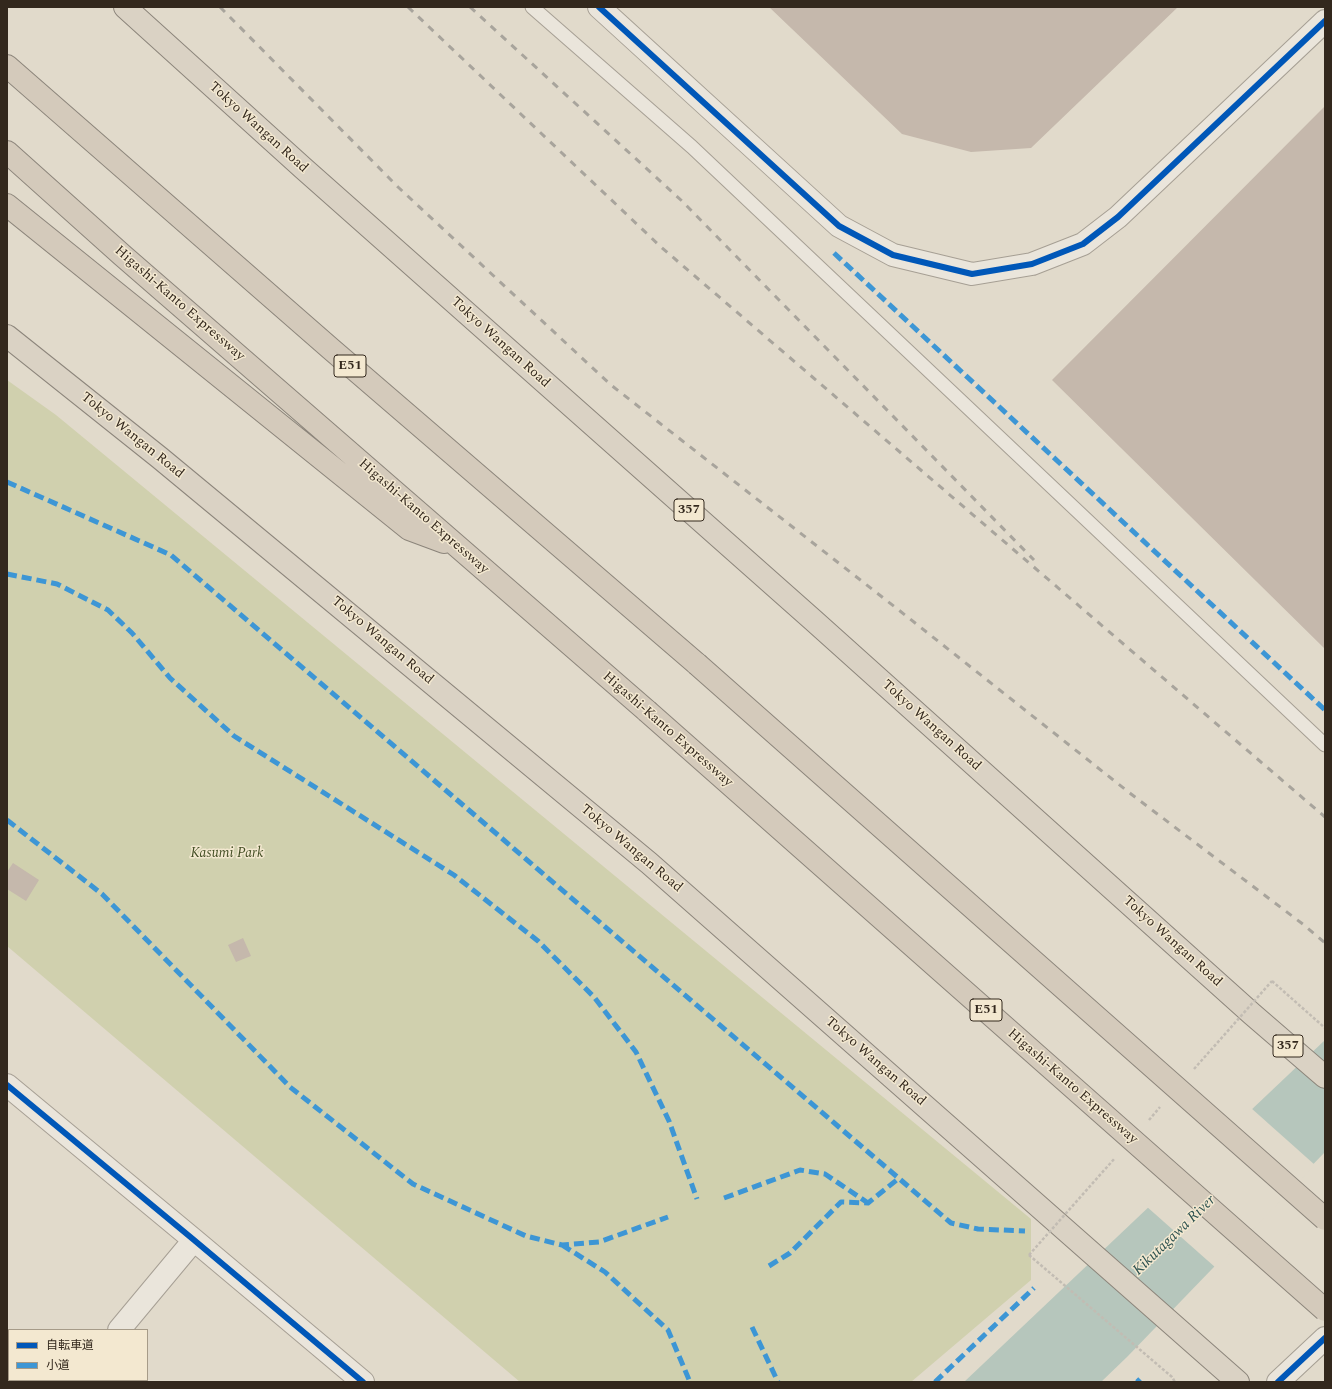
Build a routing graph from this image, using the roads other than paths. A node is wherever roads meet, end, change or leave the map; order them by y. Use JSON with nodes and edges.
{"nodes":[{"id":1,"x":125,"y":7,"type":"edge"},
{"id":2,"x":532,"y":7,"type":"edge"},
{"id":3,"x":599,"y":7,"type":"edge"},
{"id":4,"x":1325,"y":20,"type":"edge"},
{"id":5,"x":7,"y":66,"type":"edge"},
{"id":6,"x":7,"y":152,"type":"edge"},
{"id":7,"x":7,"y":205,"type":"edge"},
{"id":8,"x":7,"y":336,"type":"edge"},
{"id":9,"x":458,"y":548,"type":"junction"},
{"id":10,"x":1325,"y":745,"type":"edge"},
{"id":11,"x":1325,"y":1077,"type":"edge"},
{"id":12,"x":7,"y":1085,"type":"edge"},
{"id":13,"x":1325,"y":1219,"type":"edge"},
{"id":14,"x":194,"y":1240,"type":"junction"},
{"id":15,"x":1325,"y":1310,"type":"edge"},
{"id":16,"x":120,"y":1329,"type":"edge"},
{"id":17,"x":1325,"y":1338,"type":"edge"},
{"id":18,"x":363,"y":1382,"type":"edge"},
{"id":19,"x":1238,"y":1382,"type":"edge"},
{"id":20,"x":1278,"y":1382,"type":"edge"}],
"edges":[{"from":1,"to":11,"type":"highway","name":"Tokyo Wangan Road","number":"357"},
{"from":2,"to":10,"type":"lane"},
{"from":3,"to":4,"type":"street"},
{"from":5,"to":13,"type":"highway","number":"E51","bridge":true},
{"from":6,"to":9,"type":"highway","name":"Higashi-Kanto Expressway","number":"E51"},
{"from":7,"to":9,"type":"highway"},
{"from":8,"to":19,"type":"highway","name":"Tokyo Wangan Road"},
{"from":9,"to":15,"type":"highway","name":"Higashi-Kanto Expressway","number":"E51","bridge":true},
{"from":12,"to":14,"type":"street"},
{"from":14,"to":16,"type":"street"},
{"from":14,"to":18,"type":"street"},
{"from":17,"to":20,"type":"street"}]}
